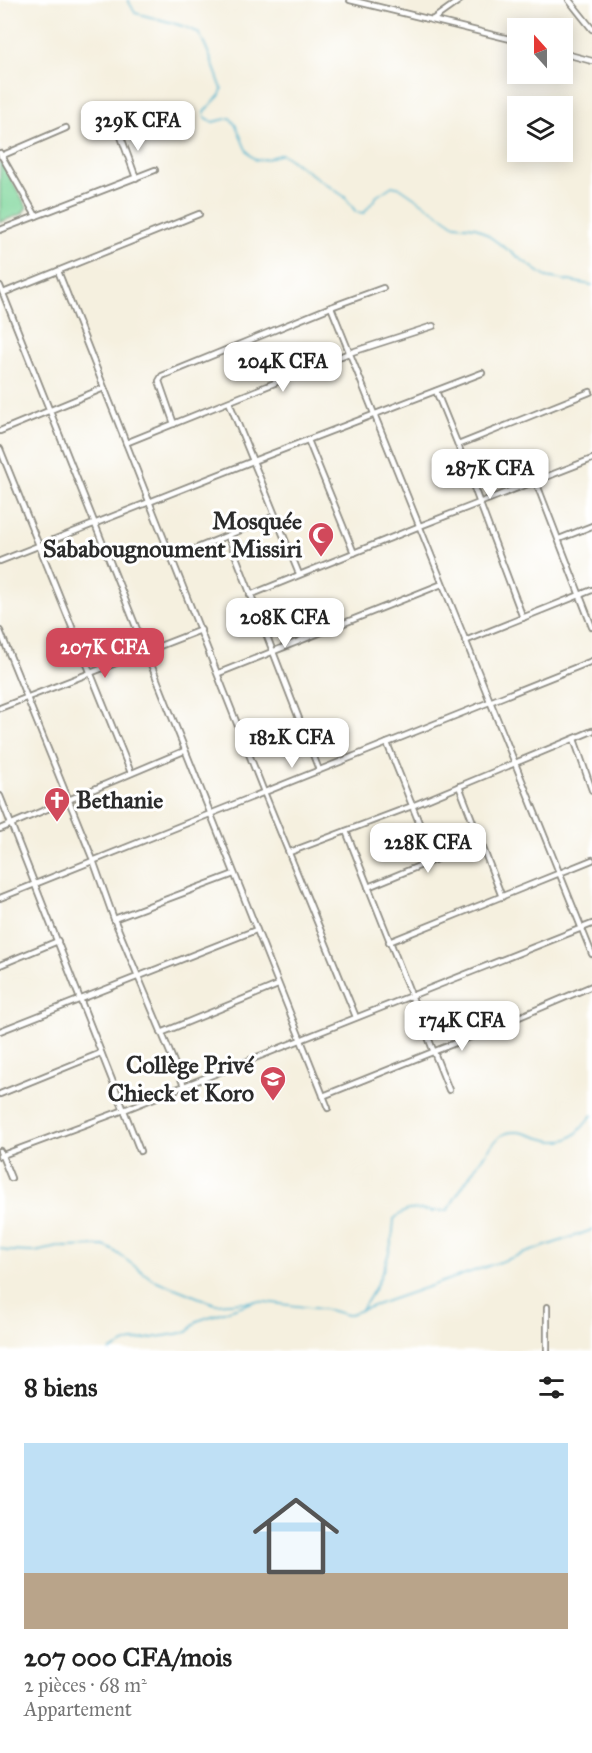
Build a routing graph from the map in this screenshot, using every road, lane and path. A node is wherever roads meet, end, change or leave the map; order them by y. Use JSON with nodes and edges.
{"nodes":[{"id":1,"x":353,"y":0,"type":"edge"},
{"id":2,"x":460,"y":0,"type":"edge"},
{"id":3,"x":569,"y":0,"type":"edge"},
{"id":4,"x":432,"y":20,"type":"junction"},
{"id":5,"x":592,"y":29,"type":"edge"},
{"id":6,"x":507,"y":38,"type":"edge"},
{"id":7,"x":573,"y":56,"type":"edge"},
{"id":8,"x":592,"y":61,"type":"edge"},
{"id":9,"x":66,"y":128,"type":"dead end"},
{"id":10,"x":120,"y":134,"type":"dead end"},
{"id":11,"x":1,"y":154,"type":"edge"},
{"id":12,"x":155,"y":171,"type":"dead end"},
{"id":13,"x":136,"y":178,"type":"junction"},
{"id":14,"x":199,"y":214,"type":"dead end"},
{"id":15,"x":36,"y":216,"type":"junction"},
{"id":16,"x":0,"y":230,"type":"edge"},
{"id":17,"x":58,"y":271,"type":"junction"},
{"id":18,"x":0,"y":286,"type":"edge"},
{"id":19,"x":383,"y":288,"type":"dead end"},
{"id":20,"x":1,"y":294,"type":"edge"},
{"id":21,"x":331,"y":307,"type":"junction"},
{"id":22,"x":433,"y":326,"type":"dead end"},
{"id":23,"x":350,"y":353,"type":"junction"},
{"id":24,"x":482,"y":373,"type":"dead end"},
{"id":25,"x":104,"y":388,"type":"junction"},
{"id":26,"x":436,"y":391,"type":"junction"},
{"id":27,"x":590,"y":392,"type":"dead end"},
{"id":28,"x":229,"y":402,"type":"junction"},
{"id":29,"x":50,"y":410,"type":"junction"},
{"id":30,"x":374,"y":415,"type":"junction"},
{"id":31,"x":174,"y":424,"type":"junction"},
{"id":32,"x":0,"y":431,"type":"edge"},
{"id":33,"x":308,"y":440,"type":"junction"},
{"id":34,"x":126,"y":443,"type":"junction"},
{"id":35,"x":458,"y":445,"type":"junction"},
{"id":36,"x":0,"y":449,"type":"edge"},
{"id":37,"x":592,"y":459,"type":"edge"},
{"id":38,"x":253,"y":461,"type":"junction"},
{"id":39,"x":536,"y":482,"type":"junction"},
{"id":40,"x":150,"y":501,"type":"junction"},
{"id":41,"x":479,"y":504,"type":"junction"},
{"id":42,"x":275,"y":516,"type":"junction"},
{"id":43,"x":94,"y":524,"type":"junction"},
{"id":44,"x":420,"y":526,"type":"junction"},
{"id":45,"x":592,"y":526,"type":"edge"},
{"id":46,"x":228,"y":536,"type":"junction"},
{"id":47,"x":559,"y":539,"type":"junction"},
{"id":48,"x":39,"y":546,"type":"junction"},
{"id":49,"x":354,"y":553,"type":"junction"},
{"id":50,"x":173,"y":558,"type":"junction"},
{"id":51,"x":0,"y":561,"type":"edge"},
{"id":52,"x":299,"y":574,"type":"junction"},
{"id":53,"x":442,"y":584,"type":"junction"},
{"id":54,"x":592,"y":590,"type":"edge"},
{"id":55,"x":250,"y":595,"type":"junction"},
{"id":56,"x":580,"y":595,"type":"junction"},
{"id":57,"x":523,"y":618,"type":"junction"},
{"id":58,"x":592,"y":627,"type":"edge"},
{"id":59,"x":0,"y":630,"type":"edge"},
{"id":60,"x":201,"y":630,"type":"junction"},
{"id":61,"x":465,"y":641,"type":"junction"},
{"id":62,"x":274,"y":651,"type":"junction"},
{"id":63,"x":146,"y":652,"type":"junction"},
{"id":64,"x":592,"y":661,"type":"edge"},
{"id":65,"x":90,"y":672,"type":"junction"},
{"id":66,"x":219,"y":673,"type":"junction"},
{"id":67,"x":27,"y":697,"type":"junction"},
{"id":68,"x":489,"y":702,"type":"junction"},
{"id":69,"x":0,"y":708,"type":"edge"},
{"id":70,"x":592,"y":732,"type":"edge"},
{"id":71,"x":574,"y":740,"type":"junction"},
{"id":72,"x":387,"y":743,"type":"junction"},
{"id":73,"x":184,"y":751,"type":"junction"},
{"id":74,"x":514,"y":763,"type":"junction"},
{"id":75,"x":319,"y":770,"type":"junction"},
{"id":76,"x":131,"y":773,"type":"junction"},
{"id":77,"x":459,"y":786,"type":"junction"},
{"id":78,"x":592,"y":790,"type":"edge"},
{"id":79,"x":264,"y":792,"type":"junction"},
{"id":80,"x":0,"y":796,"type":"edge"},
{"id":81,"x":68,"y":799,"type":"junction"},
{"id":82,"x":412,"y":806,"type":"junction"},
{"id":83,"x":209,"y":813,"type":"junction"},
{"id":84,"x":11,"y":825,"type":"junction"},
{"id":85,"x":0,"y":829,"type":"edge"},
{"id":86,"x":346,"y":831,"type":"junction"},
{"id":87,"x":480,"y":841,"type":"junction"},
{"id":88,"x":290,"y":852,"type":"junction"},
{"id":89,"x":93,"y":860,"type":"junction"},
{"id":90,"x":434,"y":860,"type":"junction"},
{"id":91,"x":592,"y":860,"type":"edge"},
{"id":92,"x":560,"y":873,"type":"junction"},
{"id":93,"x":234,"y":874,"type":"junction"},
{"id":94,"x":34,"y":884,"type":"junction"},
{"id":95,"x":368,"y":887,"type":"junction"},
{"id":96,"x":0,"y":897,"type":"edge"},
{"id":97,"x":502,"y":897,"type":"junction"},
{"id":98,"x":114,"y":920,"type":"junction"},
{"id":99,"x":592,"y":924,"type":"edge"},
{"id":100,"x":580,"y":928,"type":"junction"},
{"id":101,"x":256,"y":930,"type":"junction"},
{"id":102,"x":58,"y":941,"type":"junction"},
{"id":103,"x":390,"y":942,"type":"junction"},
{"id":104,"x":592,"y":954,"type":"edge"},
{"id":105,"x":0,"y":965,"type":"edge"},
{"id":106,"x":138,"y":975,"type":"junction"},
{"id":107,"x":278,"y":985,"type":"junction"},
{"id":108,"x":592,"y":986,"type":"edge"},
{"id":109,"x":411,"y":995,"type":"junction"},
{"id":110,"x":80,"y":1000,"type":"junction"},
{"id":111,"x":356,"y":1017,"type":"junction"},
{"id":112,"x":0,"y":1031,"type":"edge"},
{"id":113,"x":161,"y":1033,"type":"junction"},
{"id":114,"x":299,"y":1040,"type":"junction"},
{"id":115,"x":434,"y":1051,"type":"junction"},
{"id":116,"x":101,"y":1053,"type":"junction"},
{"id":117,"x":184,"y":1086,"type":"junction"},
{"id":118,"x":449,"y":1090,"type":"dead end"},
{"id":119,"x":0,"y":1094,"type":"edge"},
{"id":120,"x":323,"y":1096,"type":"junction"},
{"id":121,"x":328,"y":1108,"type":"dead end"},
{"id":122,"x":124,"y":1110,"type":"junction"},
{"id":123,"x":140,"y":1151,"type":"dead end"},
{"id":124,"x":1,"y":1154,"type":"edge"},
{"id":125,"x":11,"y":1178,"type":"dead end"},
{"id":126,"x":548,"y":1307,"type":"dead end"},
{"id":127,"x":547,"y":1351,"type":"edge"}],
"edges":[{"from":1,"to":4,"type":"street"},
{"from":2,"to":4,"type":"street"},
{"from":3,"to":5,"type":"street"},
{"from":4,"to":6,"type":"street"},
{"from":7,"to":8,"type":"street"},
{"from":9,"to":11,"type":"street"},
{"from":10,"to":13,"type":"street"},
{"from":11,"to":15,"type":"street"},
{"from":12,"to":13,"type":"street"},
{"from":13,"to":15,"type":"street"},
{"from":14,"to":17,"type":"street"},
{"from":15,"to":16,"type":"street"},
{"from":17,"to":20,"type":"street"},
{"from":17,"to":25,"type":"street"},
{"from":18,"to":20,"type":"street"},
{"from":19,"to":21,"type":"street"},
{"from":20,"to":29,"type":"street"},
{"from":21,"to":23,"type":"street"},
{"from":21,"to":31,"type":"street"},
{"from":22,"to":23,"type":"street"},
{"from":23,"to":28,"type":"street"},
{"from":23,"to":30,"type":"street"},
{"from":24,"to":26,"type":"street"},
{"from":25,"to":29,"type":"street"},
{"from":25,"to":34,"type":"street"},
{"from":26,"to":30,"type":"street"},
{"from":26,"to":35,"type":"street"},
{"from":27,"to":35,"type":"street"},
{"from":28,"to":31,"type":"street"},
{"from":28,"to":38,"type":"street"},
{"from":29,"to":32,"type":"street"},
{"from":29,"to":43,"type":"street"},
{"from":30,"to":33,"type":"street"},
{"from":30,"to":44,"type":"street"},
{"from":31,"to":34,"type":"street"},
{"from":33,"to":38,"type":"street"},
{"from":33,"to":49,"type":"street"},
{"from":34,"to":40,"type":"street"},
{"from":35,"to":41,"type":"street"},
{"from":36,"to":48,"type":"street"},
{"from":37,"to":39,"type":"street"},
{"from":38,"to":40,"type":"street"},
{"from":38,"to":42,"type":"street"},
{"from":39,"to":41,"type":"street"},
{"from":39,"to":47,"type":"street"},
{"from":40,"to":43,"type":"street"},
{"from":40,"to":50,"type":"street"},
{"from":41,"to":44,"type":"street"},
{"from":41,"to":57,"type":"street"},
{"from":42,"to":46,"type":"street"},
{"from":42,"to":52,"type":"street"},
{"from":43,"to":48,"type":"street"},
{"from":43,"to":63,"type":"street"},
{"from":44,"to":49,"type":"street"},
{"from":44,"to":53,"type":"street"},
{"from":45,"to":47,"type":"street"},
{"from":46,"to":50,"type":"street"},
{"from":46,"to":55,"type":"street"},
{"from":47,"to":56,"type":"street"},
{"from":48,"to":51,"type":"street"},
{"from":48,"to":65,"type":"street"},
{"from":49,"to":52,"type":"street"},
{"from":50,"to":60,"type":"street"},
{"from":52,"to":55,"type":"street"},
{"from":53,"to":61,"type":"street"},
{"from":53,"to":62,"type":"street"},
{"from":54,"to":56,"type":"street"},
{"from":55,"to":62,"type":"street"},
{"from":56,"to":57,"type":"street"},
{"from":56,"to":58,"type":"street"},
{"from":57,"to":61,"type":"street"},
{"from":59,"to":67,"type":"street"},
{"from":60,"to":63,"type":"street"},
{"from":60,"to":66,"type":"street"},
{"from":61,"to":68,"type":"street"},
{"from":62,"to":66,"type":"street"},
{"from":62,"to":75,"type":"street"},
{"from":63,"to":65,"type":"street"},
{"from":63,"to":73,"type":"street"},
{"from":64,"to":68,"type":"street"},
{"from":65,"to":67,"type":"street"},
{"from":65,"to":76,"type":"street"},
{"from":66,"to":79,"type":"street"},
{"from":67,"to":69,"type":"street"},
{"from":67,"to":81,"type":"street"},
{"from":68,"to":72,"type":"street"},
{"from":68,"to":74,"type":"street"},
{"from":70,"to":71,"type":"street"},
{"from":71,"to":74,"type":"street"},
{"from":71,"to":78,"type":"street"},
{"from":72,"to":75,"type":"street"},
{"from":72,"to":82,"type":"street"},
{"from":73,"to":76,"type":"street"},
{"from":73,"to":83,"type":"street"},
{"from":74,"to":77,"type":"street"},
{"from":74,"to":92,"type":"street"},
{"from":75,"to":79,"type":"street"},
{"from":76,"to":81,"type":"street"},
{"from":77,"to":82,"type":"street"},
{"from":77,"to":87,"type":"street"},
{"from":79,"to":83,"type":"street"},
{"from":79,"to":88,"type":"street"},
{"from":80,"to":84,"type":"street"},
{"from":81,"to":84,"type":"street"},
{"from":81,"to":89,"type":"street"},
{"from":82,"to":86,"type":"street"},
{"from":82,"to":90,"type":"street"},
{"from":83,"to":89,"type":"street"},
{"from":83,"to":93,"type":"street"},
{"from":84,"to":85,"type":"street"},
{"from":84,"to":94,"type":"street"},
{"from":86,"to":88,"type":"street"},
{"from":86,"to":95,"type":"street"},
{"from":87,"to":90,"type":"street"},
{"from":87,"to":97,"type":"street"},
{"from":88,"to":111,"type":"street"},
{"from":89,"to":94,"type":"street"},
{"from":89,"to":98,"type":"street"},
{"from":90,"to":95,"type":"street"},
{"from":91,"to":92,"type":"street"},
{"from":92,"to":97,"type":"street"},
{"from":92,"to":100,"type":"street"},
{"from":93,"to":98,"type":"street"},
{"from":93,"to":101,"type":"street"},
{"from":94,"to":96,"type":"street"},
{"from":94,"to":102,"type":"street"},
{"from":95,"to":103,"type":"street"},
{"from":97,"to":103,"type":"street"},
{"from":98,"to":106,"type":"street"},
{"from":99,"to":100,"type":"street"},
{"from":100,"to":104,"type":"street"},
{"from":100,"to":109,"type":"street"},
{"from":101,"to":106,"type":"street"},
{"from":101,"to":107,"type":"street"},
{"from":102,"to":105,"type":"street"},
{"from":102,"to":110,"type":"street"},
{"from":103,"to":109,"type":"street"},
{"from":106,"to":110,"type":"street"},
{"from":106,"to":113,"type":"street"},
{"from":107,"to":113,"type":"street"},
{"from":107,"to":114,"type":"street"},
{"from":108,"to":115,"type":"street"},
{"from":109,"to":111,"type":"street"},
{"from":109,"to":115,"type":"street"},
{"from":110,"to":112,"type":"street"},
{"from":110,"to":116,"type":"street"},
{"from":111,"to":114,"type":"street"},
{"from":113,"to":117,"type":"street"},
{"from":114,"to":117,"type":"street"},
{"from":114,"to":120,"type":"street"},
{"from":115,"to":118,"type":"street"},
{"from":115,"to":120,"type":"street"},
{"from":116,"to":119,"type":"street"},
{"from":116,"to":122,"type":"street"},
{"from":117,"to":122,"type":"street"},
{"from":120,"to":121,"type":"street"},
{"from":122,"to":123,"type":"street"},
{"from":122,"to":124,"type":"street"},
{"from":124,"to":125,"type":"street"},
{"from":126,"to":127,"type":"street"}]}
